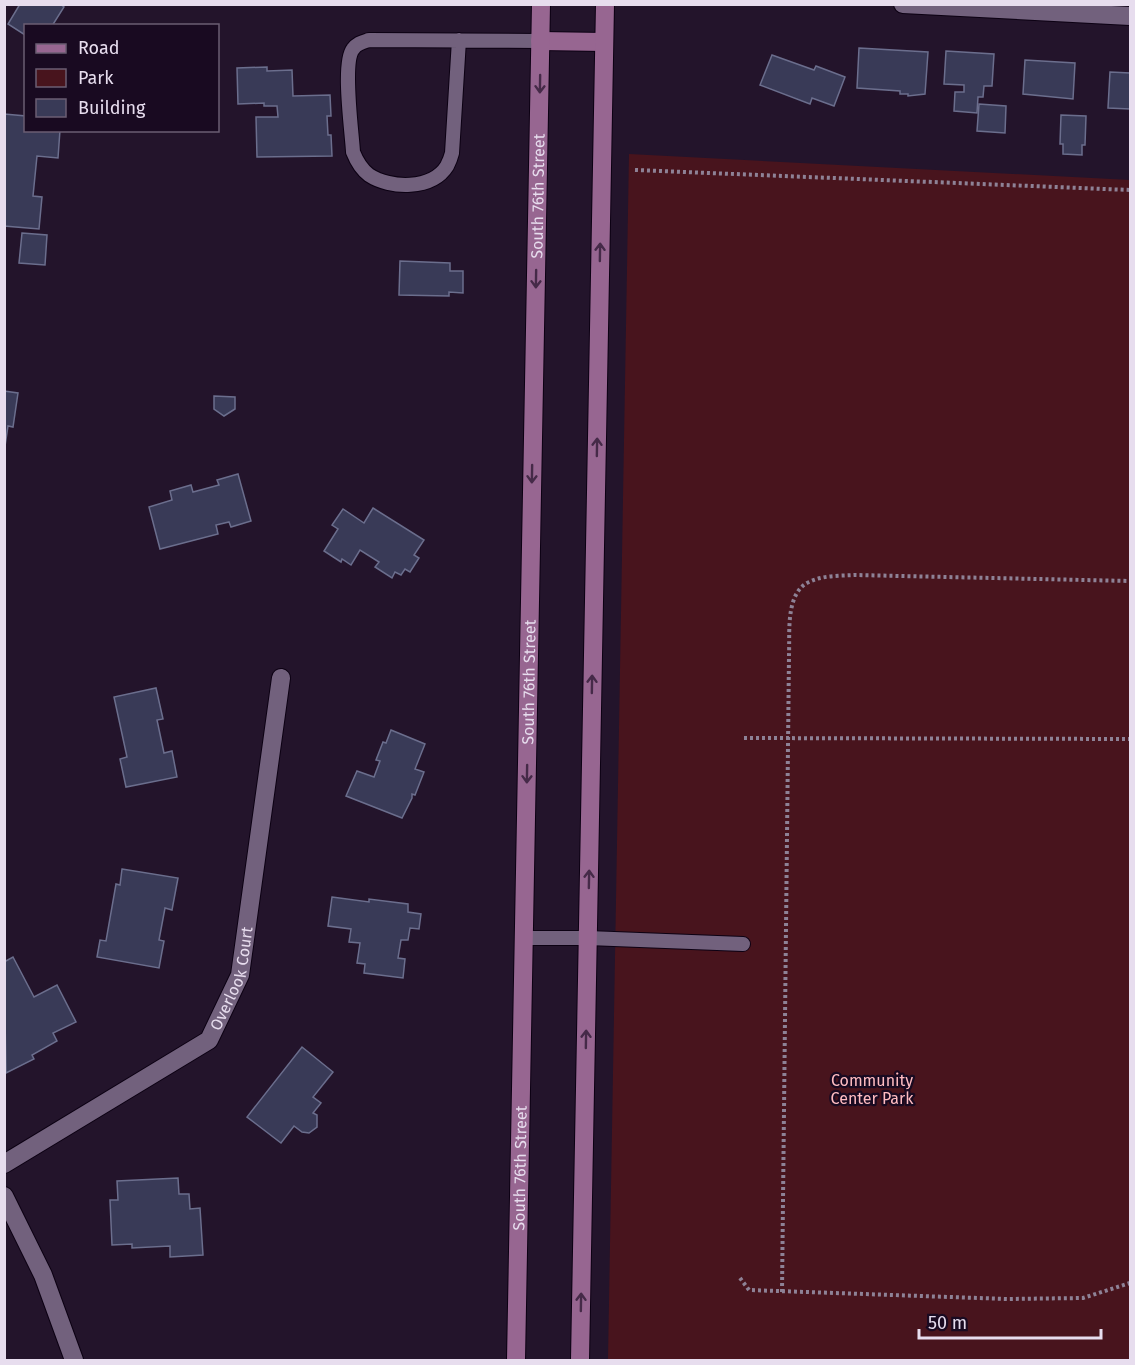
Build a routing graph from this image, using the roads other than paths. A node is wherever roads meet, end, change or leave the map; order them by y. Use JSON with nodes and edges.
{"nodes":[{"id":1,"x":541,"y":4,"type":"edge"},
{"id":2,"x":605,"y":4,"type":"edge"},
{"id":3,"x":903,"y":4,"type":"edge"},
{"id":4,"x":1131,"y":16,"type":"edge"},
{"id":5,"x":459,"y":40,"type":"junction"},
{"id":6,"x":540,"y":41,"type":"junction"},
{"id":7,"x":604,"y":42,"type":"junction"},
{"id":8,"x":281,"y":678,"type":"dead end"},
{"id":9,"x":524,"y":938,"type":"junction"},
{"id":10,"x":588,"y":938,"type":"junction"},
{"id":11,"x":743,"y":944,"type":"dead end"},
{"id":12,"x":4,"y":1164,"type":"edge"},
{"id":13,"x":4,"y":1196,"type":"edge"},
{"id":14,"x":74,"y":1360,"type":"edge"},
{"id":15,"x":516,"y":1360,"type":"edge"},
{"id":16,"x":580,"y":1360,"type":"edge"}],
"edges":[{"from":1,"to":6,"type":"main road","name":"South 76th Street"},
{"from":2,"to":7,"type":"main road"},
{"from":3,"to":4,"type":"street"},
{"from":5,"to":5,"type":"lane"},
{"from":5,"to":6,"type":"lane"},
{"from":6,"to":7,"type":"main road"},
{"from":6,"to":9,"type":"main road","name":"South 76th Street","one_way":true},
{"from":10,"to":7,"type":"main road","one_way":true},
{"from":8,"to":12,"type":"street","name":"Overlook Court"},
{"from":9,"to":10,"type":"lane"},
{"from":9,"to":15,"type":"main road","name":"South 76th Street"},
{"from":10,"to":11,"type":"lane"},
{"from":16,"to":10,"type":"main road","one_way":true},
{"from":13,"to":14,"type":"street"}]}
